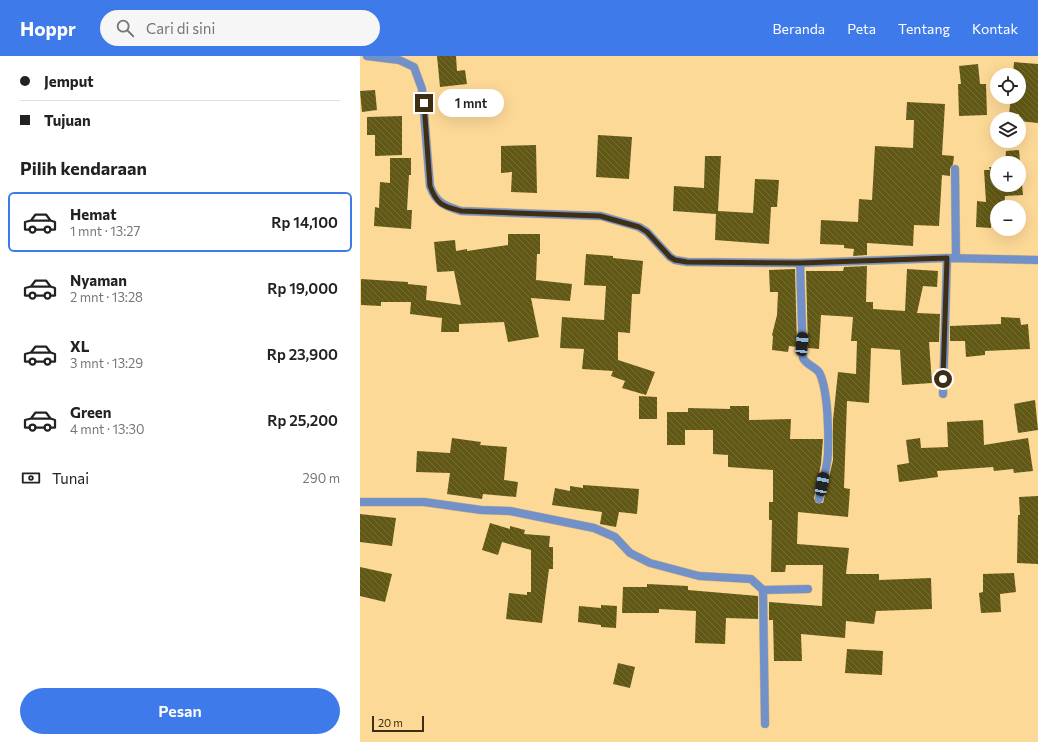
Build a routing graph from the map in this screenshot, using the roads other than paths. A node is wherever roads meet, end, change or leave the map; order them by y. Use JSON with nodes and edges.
{"nodes":[{"id":1,"x":367,"y":56,"type":"edge"},
{"id":2,"x":381,"y":56,"type":"edge"},
{"id":3,"x":956,"y":169,"type":"dead end"},
{"id":4,"x":947,"y":258,"type":"junction"},
{"id":5,"x":956,"y":258,"type":"junction"},
{"id":6,"x":1038,"y":260,"type":"edge"},
{"id":7,"x":800,"y":263,"type":"junction"},
{"id":8,"x":943,"y":394,"type":"dead end"},
{"id":9,"x":819,"y":499,"type":"dead end"},
{"id":10,"x":360,"y":502,"type":"edge"},
{"id":11,"x":808,"y":589,"type":"dead end"},
{"id":12,"x":763,"y":590,"type":"junction"},
{"id":13,"x":765,"y":724,"type":"dead end"}],
"edges":[{"from":1,"to":2,"type":"street"},
{"from":2,"to":7,"type":"street"},
{"from":3,"to":5,"type":"street"},
{"from":4,"to":5,"type":"street"},
{"from":4,"to":7,"type":"street"},
{"from":4,"to":8,"type":"street"},
{"from":5,"to":6,"type":"street"},
{"from":7,"to":9,"type":"street"},
{"from":10,"to":12,"type":"street"},
{"from":11,"to":12,"type":"street"},
{"from":12,"to":13,"type":"street"}]}
